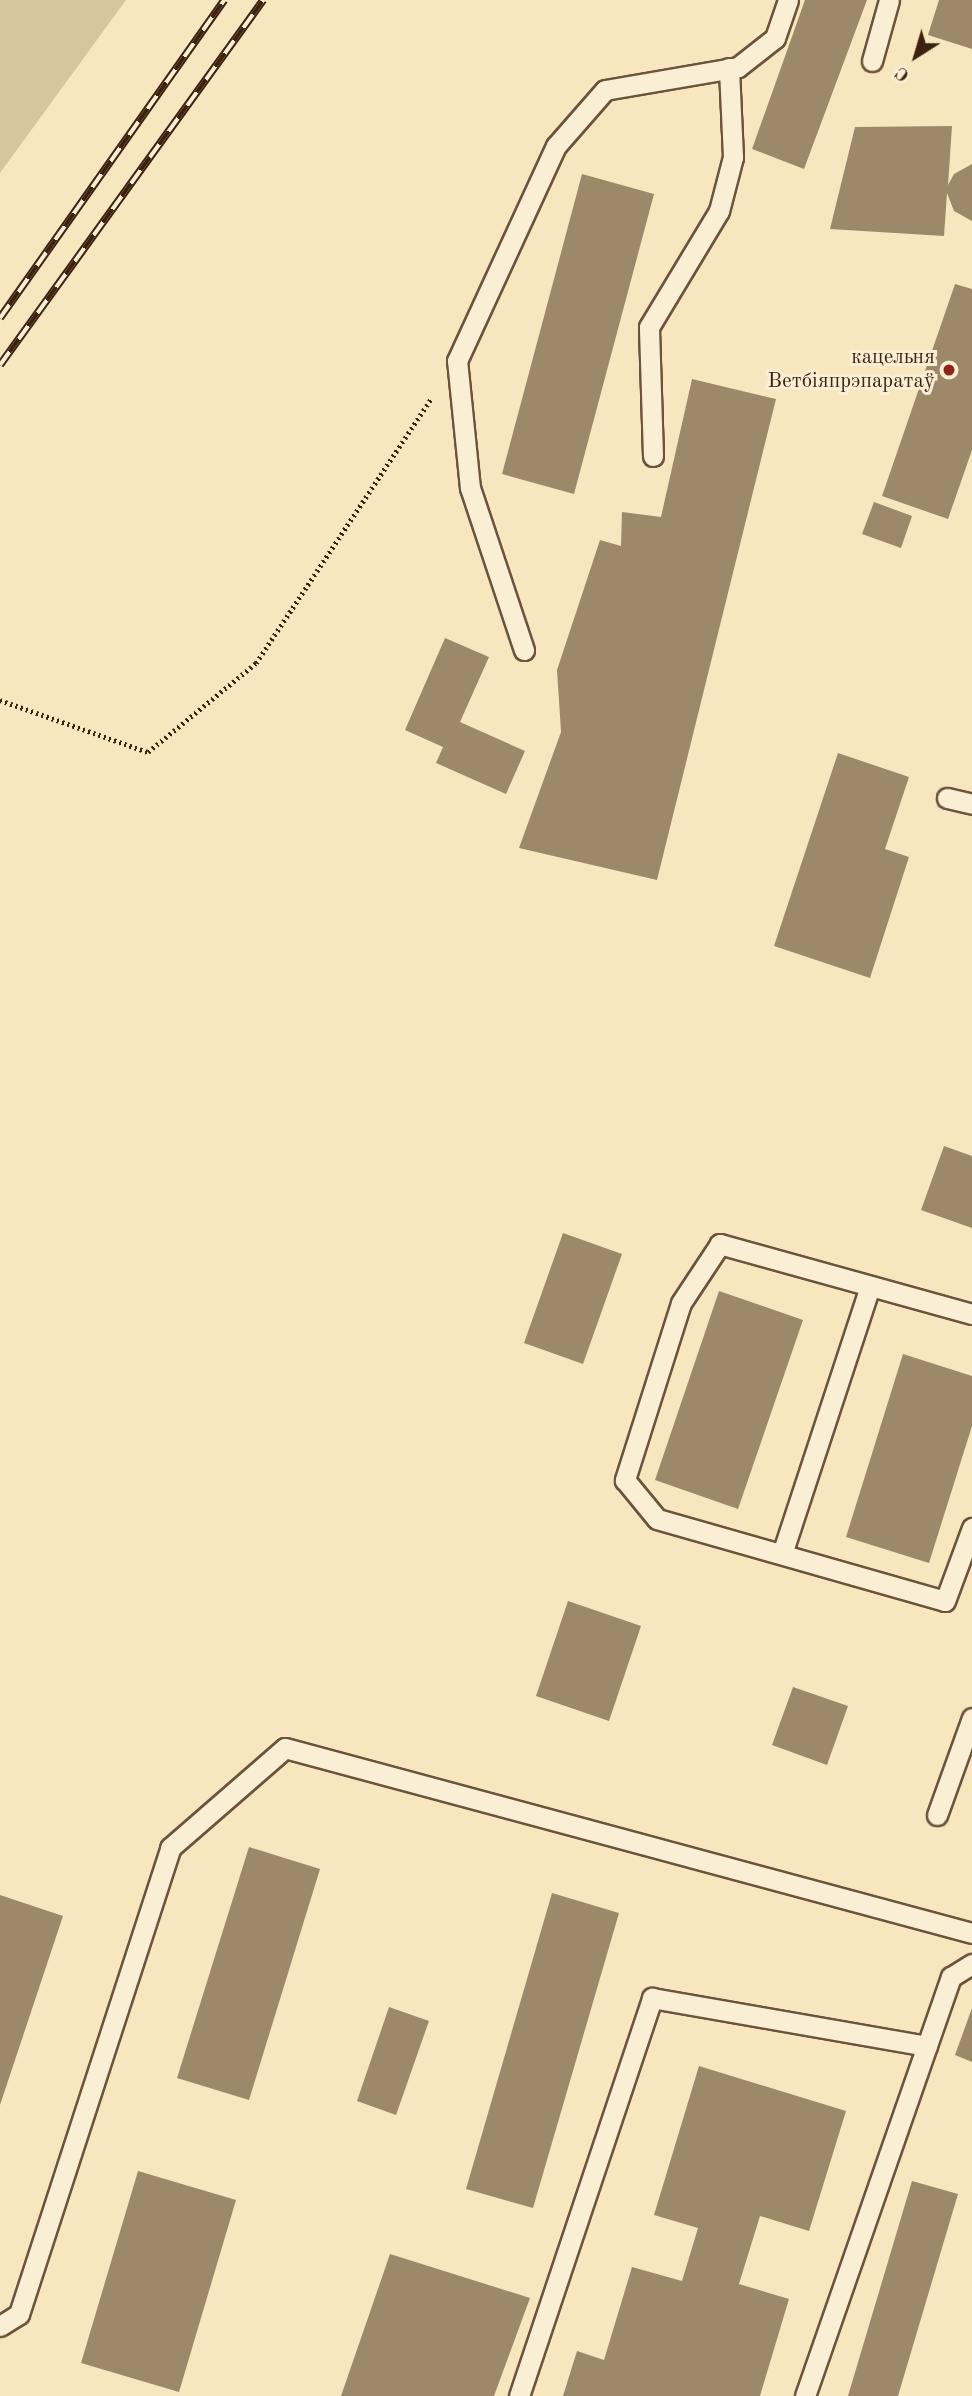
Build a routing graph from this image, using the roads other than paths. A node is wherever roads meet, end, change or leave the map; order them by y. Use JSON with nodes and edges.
{"nodes":[{"id":1,"x":788,"y":0,"type":"edge"},
{"id":2,"x":889,"y":0,"type":"edge"},
{"id":3,"x":872,"y":61,"type":"dead end"},
{"id":4,"x":729,"y":68,"type":"junction"},
{"id":5,"x":653,"y":456,"type":"dead end"},
{"id":6,"x":524,"y":650,"type":"dead end"},
{"id":7,"x":947,"y":798,"type":"dead end"},
{"id":8,"x":972,"y":804,"type":"edge"},
{"id":9,"x":870,"y":1286,"type":"junction"},
{"id":10,"x":972,"y":1314,"type":"edge"},
{"id":11,"x":972,"y":1528,"type":"edge"},
{"id":12,"x":782,"y":1554,"type":"junction"},
{"id":13,"x":972,"y":1718,"type":"edge"},
{"id":14,"x":937,"y":1815,"type":"dead end"},
{"id":15,"x":972,"y":1933,"type":"edge"},
{"id":16,"x":972,"y":1964,"type":"edge"},
{"id":17,"x":927,"y":2046,"type":"junction"},
{"id":18,"x":0,"y":2326,"type":"edge"},
{"id":19,"x":519,"y":2396,"type":"edge"},
{"id":20,"x":805,"y":2396,"type":"edge"}],
"edges":[{"from":1,"to":4,"type":"lane"},
{"from":2,"to":3,"type":"lane"},
{"from":4,"to":5,"type":"lane"},
{"from":4,"to":6,"type":"lane"},
{"from":7,"to":8,"type":"lane"},
{"from":9,"to":10,"type":"lane"},
{"from":9,"to":12,"type":"lane"},
{"from":9,"to":12,"type":"lane"},
{"from":11,"to":12,"type":"lane"},
{"from":13,"to":14,"type":"lane"},
{"from":15,"to":18,"type":"lane"},
{"from":16,"to":17,"type":"lane"},
{"from":17,"to":19,"type":"lane"},
{"from":17,"to":20,"type":"lane"}]}
